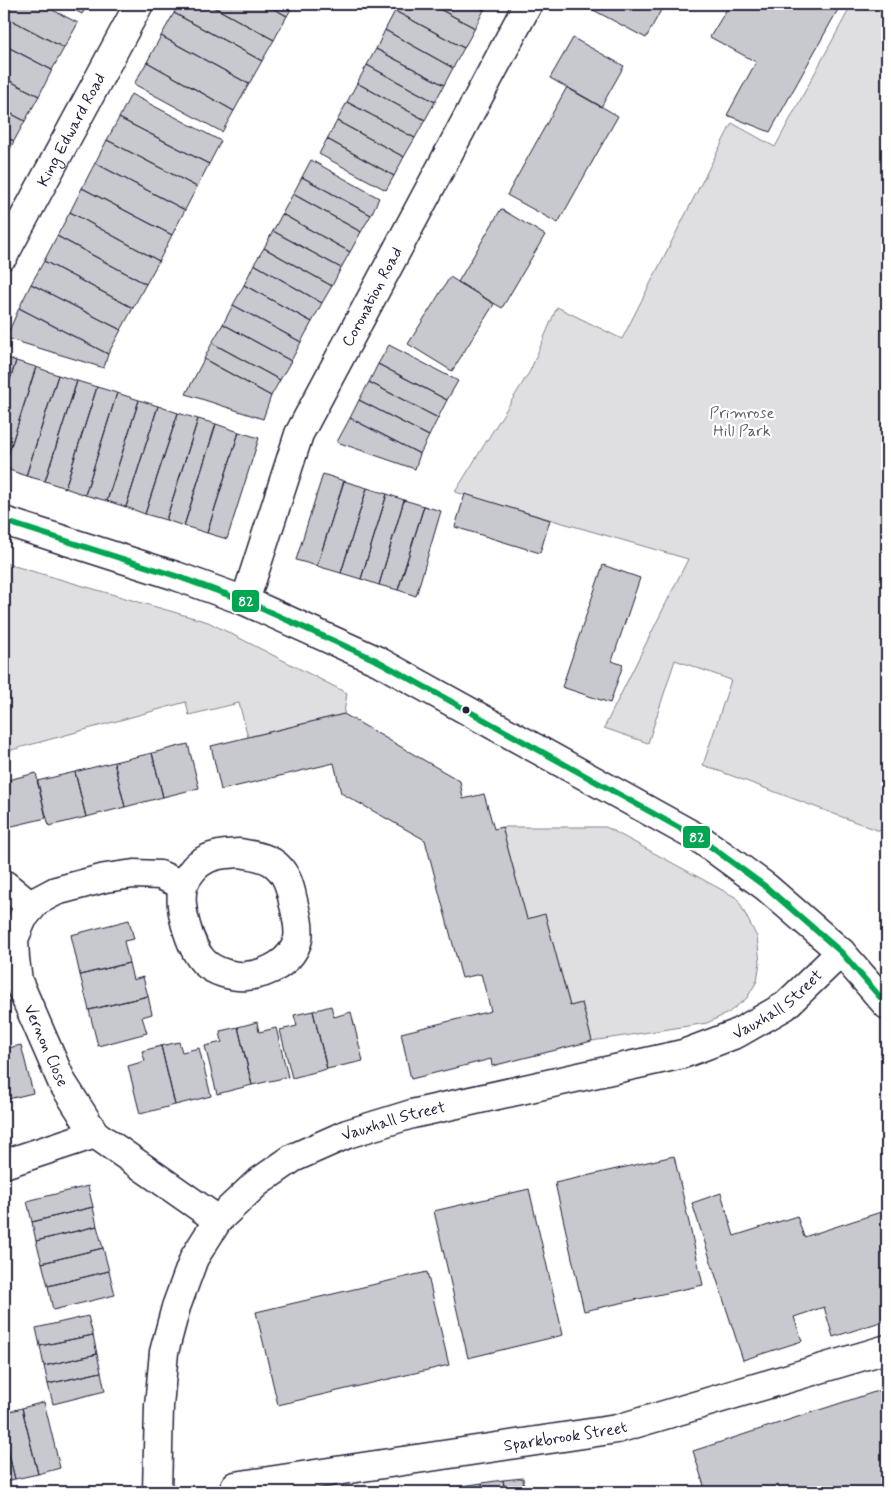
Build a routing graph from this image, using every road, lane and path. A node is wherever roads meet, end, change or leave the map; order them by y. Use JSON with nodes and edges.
{"nodes":[{"id":1,"x":139,"y":4,"type":"edge"},
{"id":2,"x":528,"y":4,"type":"edge"},
{"id":3,"x":4,"y":255,"type":"edge"},
{"id":4,"x":4,"y":521,"type":"edge"},
{"id":5,"x":245,"y":602,"type":"junction"},
{"id":6,"x":4,"y":884,"type":"edge"},
{"id":7,"x":183,"y":885,"type":"junction"},
{"id":8,"x":32,"y":907,"type":"junction"},
{"id":9,"x":841,"y":952,"type":"junction"},
{"id":10,"x":887,"y":1006,"type":"edge"},
{"id":11,"x":95,"y":1134,"type":"junction"},
{"id":12,"x":4,"y":1164,"type":"edge"},
{"id":13,"x":218,"y":1220,"type":"junction"},
{"id":14,"x":887,"y":1349,"type":"edge"},
{"id":15,"x":235,"y":1486,"type":"dead end"},
{"id":16,"x":158,"y":1492,"type":"edge"}],
"edges":[{"from":1,"to":3,"type":"street","name":"King Edward Road"},
{"from":2,"to":5,"type":"street","name":"Coronation Road"},
{"from":4,"to":5,"type":"street"},
{"from":5,"to":9,"type":"street"},
{"from":6,"to":8,"type":"street"},
{"from":7,"to":7,"type":"street"},
{"from":7,"to":8,"type":"street","name":"Vernon Close"},
{"from":8,"to":11,"type":"street","name":"Vernon Close"},
{"from":9,"to":10,"type":"street"},
{"from":9,"to":13,"type":"street","name":"Vauxhall Street"},
{"from":11,"to":12,"type":"street"},
{"from":11,"to":13,"type":"street","name":"Vernon Close"},
{"from":13,"to":16,"type":"street","name":"Vauxhall Street"},
{"from":14,"to":15,"type":"street","name":"Sparkbrook Street"}]}
